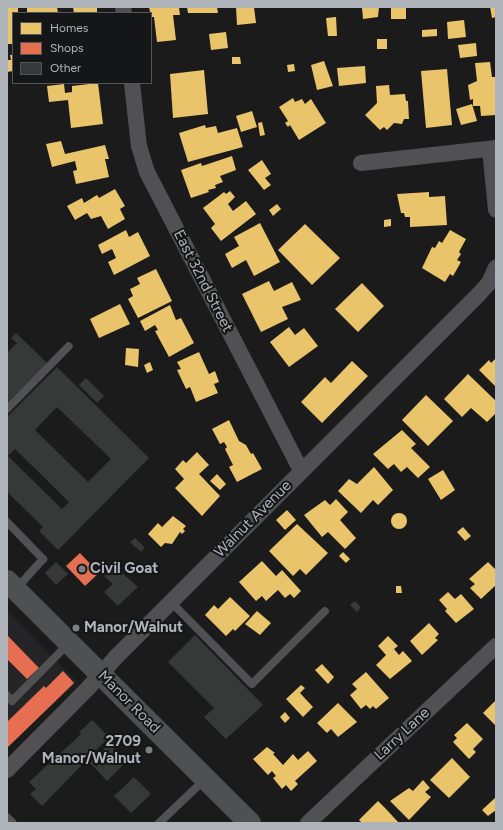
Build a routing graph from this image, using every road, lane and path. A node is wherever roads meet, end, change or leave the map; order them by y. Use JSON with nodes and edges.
{"nodes":[{"id":1,"x":132,"y":84,"type":"edge"},
{"id":2,"x":493,"y":149,"type":"edge"},
{"id":3,"x":361,"y":163,"type":"dead end"},
{"id":4,"x":496,"y":210,"type":"edge"},
{"id":5,"x":496,"y":267,"type":"edge"},
{"id":6,"x":69,"y":346,"type":"dead end"},
{"id":7,"x":7,"y":409,"type":"edge"},
{"id":8,"x":301,"y":471,"type":"junction"},
{"id":9,"x":7,"y":522,"type":"edge"},
{"id":10,"x":11,"y":585,"type":"edge"},
{"id":11,"x":171,"y":602,"type":"junction"},
{"id":12,"x":325,"y":611,"type":"dead end"},
{"id":13,"x":70,"y":643,"type":"junction"},
{"id":14,"x":496,"y":646,"type":"edge"},
{"id":15,"x":101,"y":674,"type":"junction"},
{"id":16,"x":7,"y":695,"type":"edge"},
{"id":17,"x":7,"y":770,"type":"edge"},
{"id":18,"x":205,"y":778,"type":"junction"},
{"id":19,"x":7,"y":817,"type":"edge"},
{"id":20,"x":13,"y":823,"type":"edge"},
{"id":21,"x":159,"y":823,"type":"edge"},
{"id":22,"x":250,"y":823,"type":"edge"},
{"id":23,"x":308,"y":823,"type":"edge"}],
"edges":[{"from":1,"to":8,"type":"street","name":"East 32nd Street"},
{"from":2,"to":3,"type":"street"},
{"from":2,"to":4,"type":"street"},
{"from":5,"to":8,"type":"street","name":"Walnut Avenue"},
{"from":6,"to":7,"type":"lane"},
{"from":8,"to":11,"type":"street","name":"Walnut Avenue"},
{"from":9,"to":10,"type":"lane"},
{"from":10,"to":13,"type":"main road","name":"Manor Road"},
{"from":11,"to":12,"type":"lane"},
{"from":11,"to":15,"type":"street","name":"Walnut Avenue"},
{"from":13,"to":15,"type":"main road","name":"Manor Road"},
{"from":13,"to":16,"type":"lane"},
{"from":14,"to":23,"type":"street","name":"Larry Lane"},
{"from":15,"to":17,"type":"street","name":"Walnut Avenue"},
{"from":15,"to":18,"type":"main road","name":"Manor Road"},
{"from":18,"to":21,"type":"lane"},
{"from":18,"to":22,"type":"main road","name":"Manor Road"},
{"from":19,"to":20,"type":"lane"}]}
